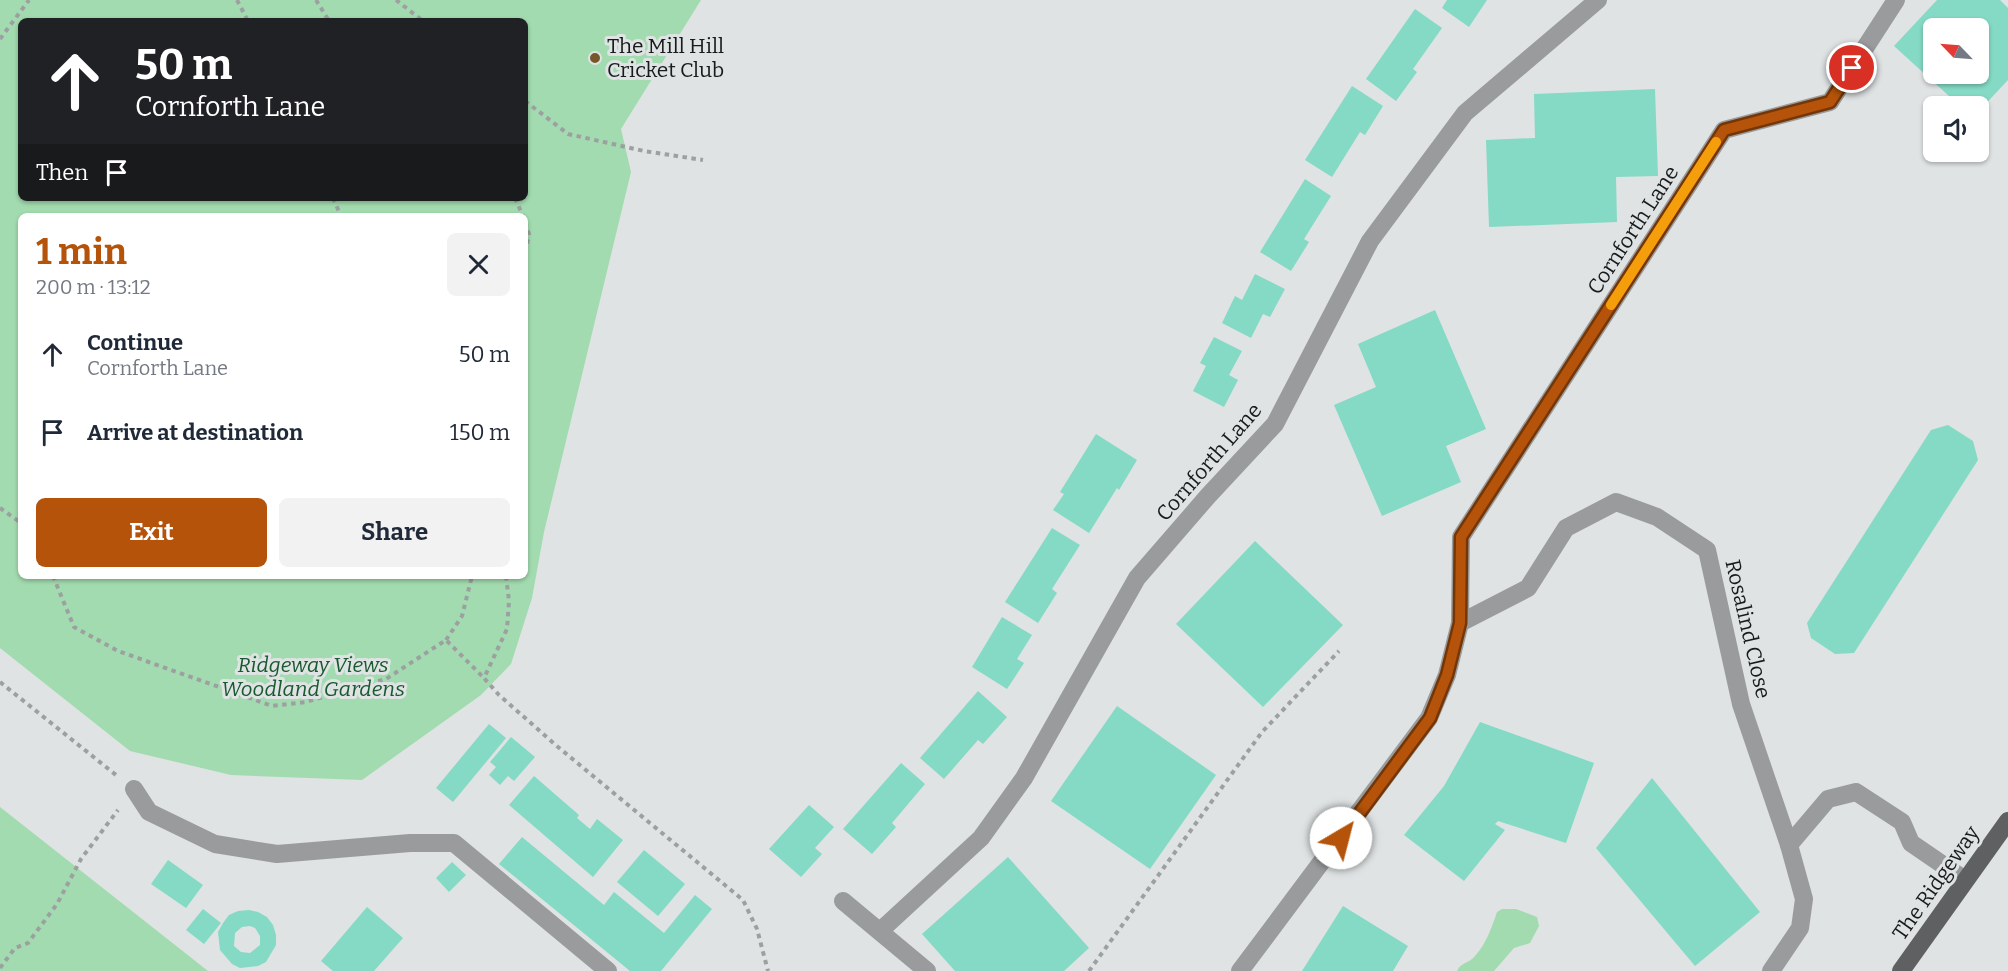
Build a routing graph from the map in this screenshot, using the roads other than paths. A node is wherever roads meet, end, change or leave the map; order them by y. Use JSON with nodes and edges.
{"nodes":[{"id":1,"x":1598,"y":0,"type":"edge"},
{"id":2,"x":1896,"y":0,"type":"edge"},
{"id":3,"x":1460,"y":623,"type":"junction"},
{"id":4,"x":134,"y":789,"type":"road end"},
{"id":5,"x":2008,"y":821,"type":"edge"},
{"id":6,"x":1789,"y":846,"type":"junction"},
{"id":7,"x":1965,"y":880,"type":"junction"},
{"id":8,"x":843,"y":901,"type":"dead end"},
{"id":9,"x":880,"y":932,"type":"junction"},
{"id":10,"x":608,"y":971,"type":"edge"},
{"id":11,"x":927,"y":971,"type":"edge"},
{"id":12,"x":1240,"y":971,"type":"edge"},
{"id":13,"x":1771,"y":971,"type":"edge"},
{"id":14,"x":1901,"y":971,"type":"edge"}],
"edges":[{"from":1,"to":9,"type":"street","name":"Cornforth Lane"},
{"from":2,"to":3,"type":"street","name":"Cornforth Lane"},
{"from":3,"to":6,"type":"street","name":"Rosalind Close"},
{"from":3,"to":12,"type":"street","name":"Cornforth Lane"},
{"from":4,"to":10,"type":"street"},
{"from":5,"to":7,"type":"main road","name":"The Ridgeway"},
{"from":6,"to":7,"type":"street"},
{"from":6,"to":13,"type":"street","name":"Rosalind Close"},
{"from":7,"to":14,"type":"main road","name":"The Ridgeway"},
{"from":8,"to":9,"type":"street"},
{"from":9,"to":11,"type":"street"}]}
